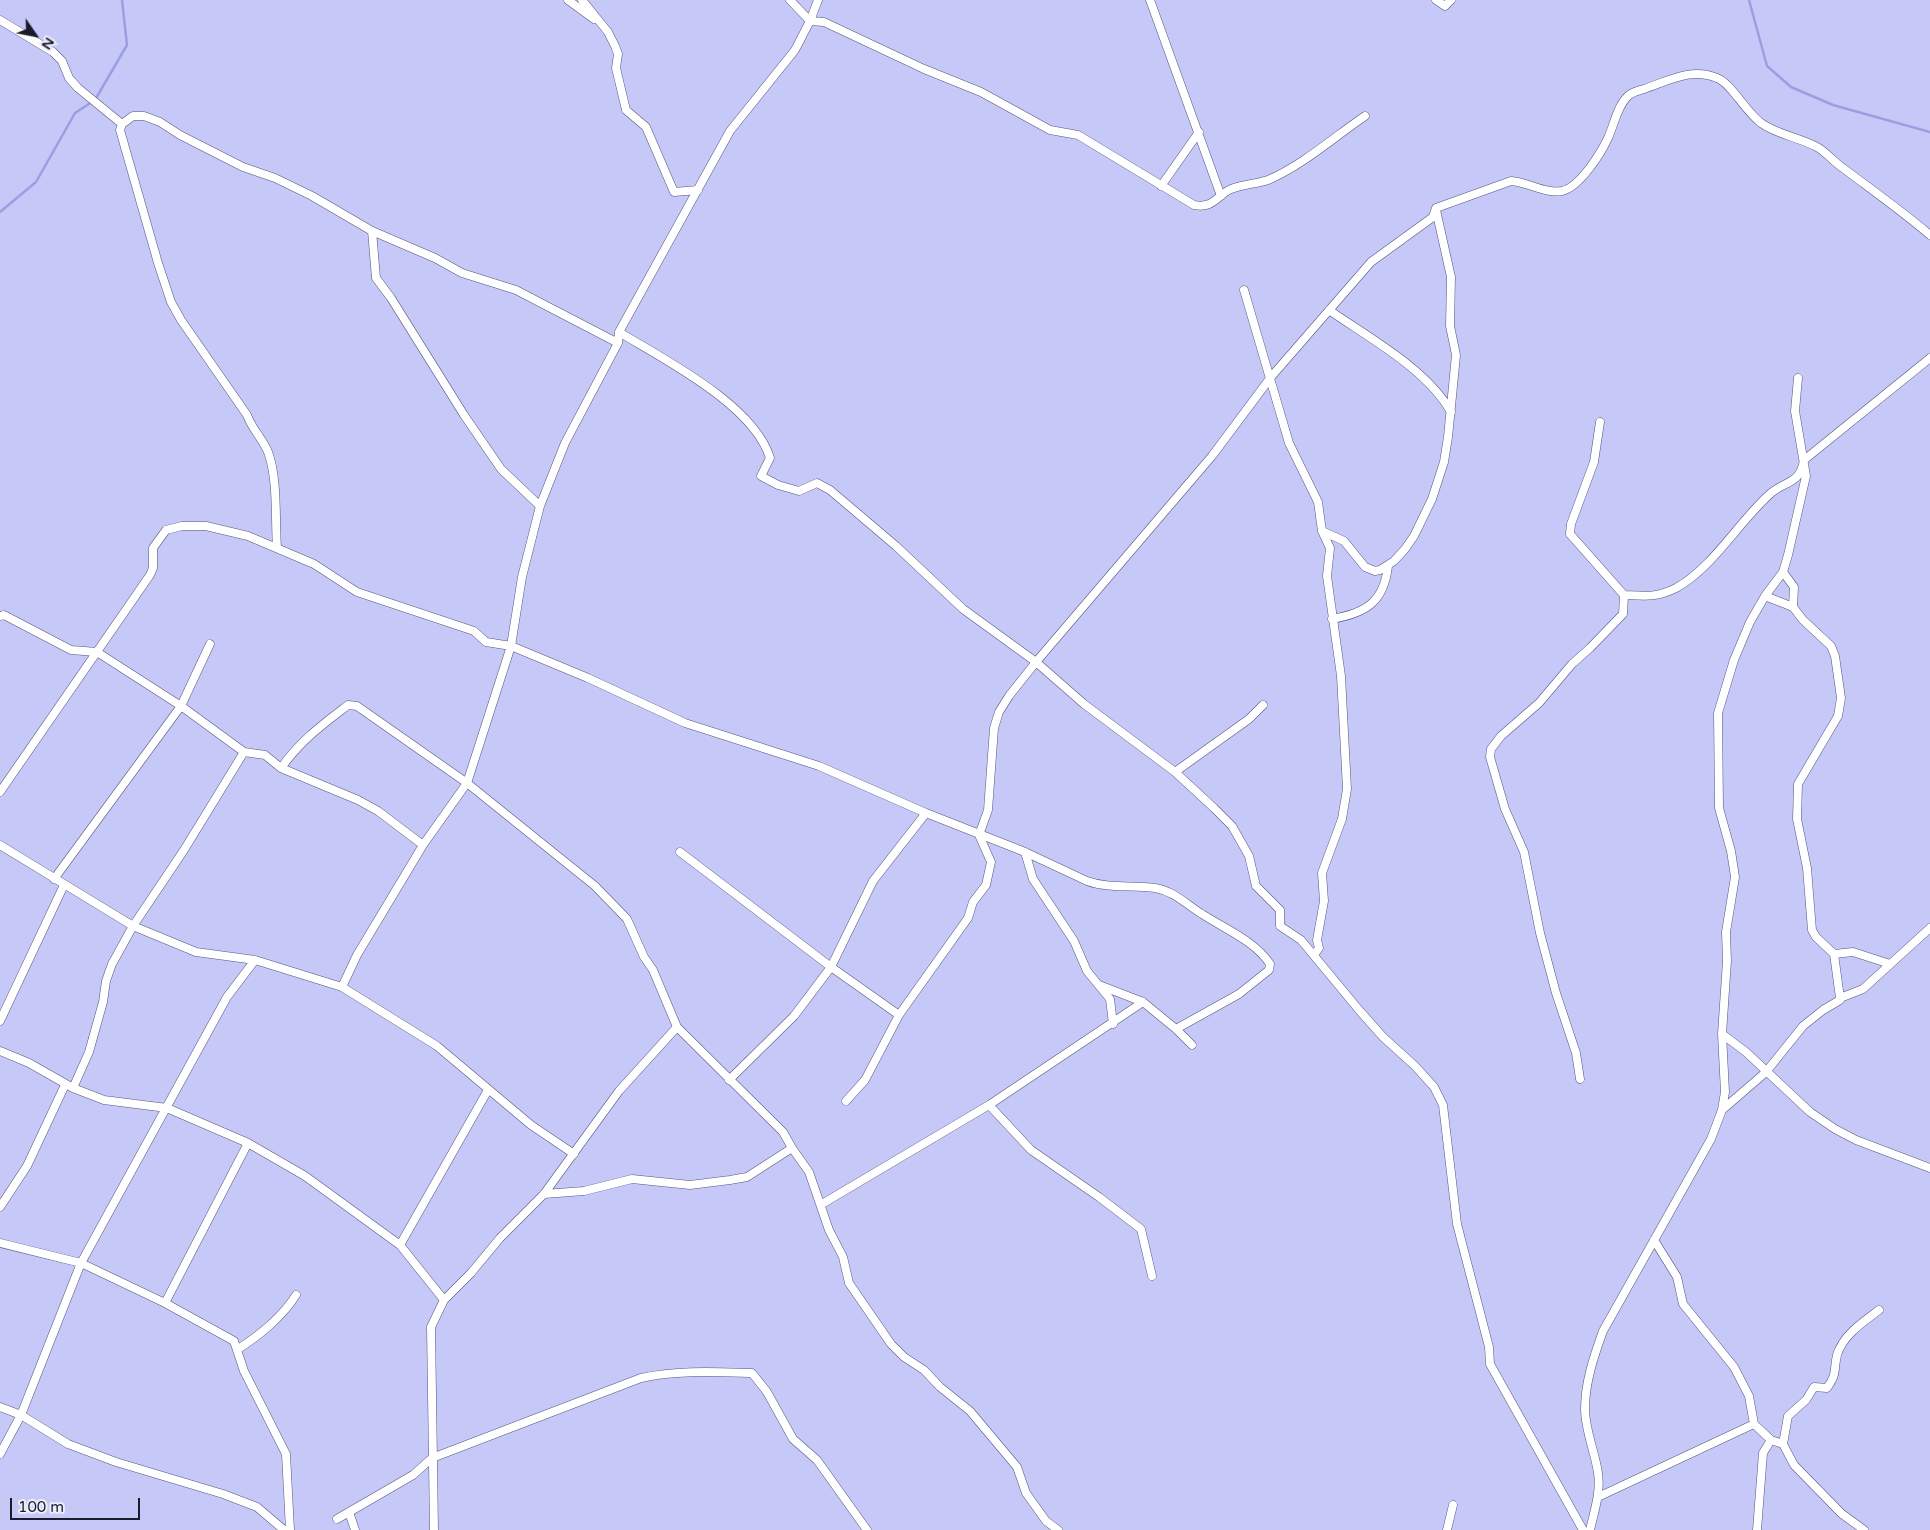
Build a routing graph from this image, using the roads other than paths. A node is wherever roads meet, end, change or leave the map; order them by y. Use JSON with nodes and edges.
{"nodes":[{"id":1,"x":568,"y":0,"type":"edge"},
{"id":2,"x":582,"y":0,"type":"edge"},
{"id":3,"x":790,"y":0,"type":"edge"},
{"id":4,"x":818,"y":0,"type":"edge"},
{"id":5,"x":1150,"y":0,"type":"edge"},
{"id":6,"x":1436,"y":0,"type":"edge"},
{"id":7,"x":1451,"y":0,"type":"edge"},
{"id":8,"x":0,"y":20,"type":"edge"},
{"id":9,"x":810,"y":21,"type":"junction"},
{"id":10,"x":604,"y":27,"type":"junction"},
{"id":11,"x":1365,"y":116,"type":"dead end"},
{"id":12,"x":122,"y":124,"type":"junction"},
{"id":13,"x":1199,"y":132,"type":"junction"},
{"id":14,"x":1161,"y":186,"type":"junction"},
{"id":15,"x":698,"y":190,"type":"junction"},
{"id":16,"x":1221,"y":196,"type":"junction"},
{"id":17,"x":1436,"y":208,"type":"junction"},
{"id":18,"x":372,"y":231,"type":"junction"},
{"id":19,"x":1930,"y":235,"type":"edge"},
{"id":20,"x":1244,"y":290,"type":"dead end"},
{"id":21,"x":1329,"y":310,"type":"junction"},
{"id":22,"x":619,"y":332,"type":"junction"},
{"id":23,"x":618,"y":343,"type":"junction"},
{"id":24,"x":1930,"y":358,"type":"edge"},
{"id":25,"x":1271,"y":377,"type":"junction"},
{"id":26,"x":1798,"y":378,"type":"dead end"},
{"id":27,"x":1451,"y":412,"type":"junction"},
{"id":28,"x":1600,"y":422,"type":"dead end"},
{"id":29,"x":1804,"y":460,"type":"junction"},
{"id":30,"x":540,"y":506,"type":"junction"},
{"id":31,"x":1322,"y":531,"type":"junction"},
{"id":32,"x":277,"y":548,"type":"junction"},
{"id":33,"x":1388,"y":566,"type":"junction"},
{"id":34,"x":1783,"y":572,"type":"junction"},
{"id":35,"x":1624,"y":595,"type":"junction"},
{"id":36,"x":1765,"y":596,"type":"junction"},
{"id":37,"x":1792,"y":607,"type":"junction"},
{"id":38,"x":0,"y":616,"type":"edge"},
{"id":39,"x":1332,"y":618,"type":"junction"},
{"id":40,"x":210,"y":644,"type":"dead end"},
{"id":41,"x":511,"y":646,"type":"junction"},
{"id":42,"x":97,"y":652,"type":"junction"},
{"id":43,"x":1036,"y":662,"type":"junction"},
{"id":44,"x":182,"y":706,"type":"junction"},
{"id":45,"x":1263,"y":706,"type":"dead end"},
{"id":46,"x":244,"y":752,"type":"junction"},
{"id":47,"x":281,"y":768,"type":"junction"},
{"id":48,"x":1175,"y":772,"type":"junction"},
{"id":49,"x":467,"y":784,"type":"junction"},
{"id":50,"x":0,"y":792,"type":"edge"},
{"id":51,"x":926,"y":813,"type":"junction"},
{"id":52,"x":980,"y":835,"type":"junction"},
{"id":53,"x":0,"y":845,"type":"edge"},
{"id":54,"x":423,"y":845,"type":"junction"},
{"id":55,"x":680,"y":852,"type":"dead end"},
{"id":56,"x":1025,"y":852,"type":"junction"},
{"id":57,"x":54,"y":879,"type":"junction"},
{"id":58,"x":64,"y":885,"type":"junction"},
{"id":59,"x":133,"y":926,"type":"junction"},
{"id":60,"x":1930,"y":928,"type":"edge"},
{"id":61,"x":1834,"y":954,"type":"junction"},
{"id":62,"x":1314,"y":955,"type":"junction"},
{"id":63,"x":255,"y":960,"type":"junction"},
{"id":64,"x":1890,"y":964,"type":"junction"},
{"id":65,"x":831,"y":967,"type":"junction"},
{"id":66,"x":1097,"y":985,"type":"junction"},
{"id":67,"x":342,"y":987,"type":"junction"},
{"id":68,"x":1840,"y":998,"type":"junction"},
{"id":69,"x":1143,"y":1002,"type":"junction"},
{"id":70,"x":899,"y":1015,"type":"junction"},
{"id":71,"x":0,"y":1021,"type":"edge"},
{"id":72,"x":1113,"y":1024,"type":"junction"},
{"id":73,"x":677,"y":1027,"type":"junction"},
{"id":74,"x":1176,"y":1029,"type":"junction"},
{"id":75,"x":1722,"y":1034,"type":"junction"},
{"id":76,"x":1192,"y":1045,"type":"dead end"},
{"id":77,"x":0,"y":1051,"type":"edge"},
{"id":78,"x":1766,"y":1072,"type":"junction"},
{"id":79,"x":1580,"y":1078,"type":"dead end"},
{"id":80,"x":729,"y":1080,"type":"junction"},
{"id":81,"x":69,"y":1087,"type":"junction"},
{"id":82,"x":488,"y":1090,"type":"junction"},
{"id":83,"x":846,"y":1101,"type":"dead end"},
{"id":84,"x":989,"y":1106,"type":"junction"},
{"id":85,"x":167,"y":1108,"type":"junction"},
{"id":86,"x":1722,"y":1110,"type":"junction"},
{"id":87,"x":248,"y":1143,"type":"junction"},
{"id":88,"x":792,"y":1148,"type":"junction"},
{"id":89,"x":574,"y":1154,"type":"junction"},
{"id":90,"x":1930,"y":1168,"type":"edge"},
{"id":91,"x":544,"y":1194,"type":"junction"},
{"id":92,"x":822,"y":1204,"type":"junction"},
{"id":93,"x":0,"y":1207,"type":"edge"},
{"id":94,"x":1654,"y":1240,"type":"junction"},
{"id":95,"x":0,"y":1243,"type":"edge"},
{"id":96,"x":400,"y":1245,"type":"junction"},
{"id":97,"x":81,"y":1263,"type":"junction"},
{"id":98,"x":1152,"y":1276,"type":"dead end"},
{"id":99,"x":296,"y":1294,"type":"dead end"},
{"id":100,"x":444,"y":1300,"type":"junction"},
{"id":101,"x":165,"y":1303,"type":"junction"},
{"id":102,"x":1879,"y":1310,"type":"dead end"},
{"id":103,"x":238,"y":1349,"type":"junction"},
{"id":104,"x":0,"y":1407,"type":"edge"},
{"id":105,"x":21,"y":1415,"type":"junction"},
{"id":106,"x":1754,"y":1424,"type":"junction"},
{"id":107,"x":1770,"y":1440,"type":"junction"},
{"id":108,"x":1783,"y":1444,"type":"junction"},
{"id":109,"x":0,"y":1454,"type":"edge"},
{"id":110,"x":432,"y":1458,"type":"junction"},
{"id":111,"x":1598,"y":1497,"type":"junction"},
{"id":112,"x":1452,"y":1505,"type":"dead end"},
{"id":113,"x":349,"y":1512,"type":"junction"},
{"id":114,"x":337,"y":1519,"type":"dead end"},
{"id":115,"x":284,"y":1530,"type":"edge"},
{"id":116,"x":290,"y":1530,"type":"edge"},
{"id":117,"x":355,"y":1530,"type":"edge"},
{"id":118,"x":434,"y":1530,"type":"edge"},
{"id":119,"x":867,"y":1530,"type":"edge"},
{"id":120,"x":1058,"y":1530,"type":"edge"},
{"id":121,"x":1447,"y":1530,"type":"edge"},
{"id":122,"x":1583,"y":1530,"type":"edge"},
{"id":123,"x":1590,"y":1530,"type":"edge"},
{"id":124,"x":1757,"y":1530,"type":"edge"},
{"id":125,"x":1864,"y":1530,"type":"edge"}],
"edges":[{"from":1,"to":10,"type":"street"},
{"from":2,"to":10,"type":"street"},
{"from":3,"to":9,"type":"street"},
{"from":4,"to":9,"type":"street"},
{"from":5,"to":13,"type":"street"},
{"from":6,"to":7,"type":"street"},
{"from":8,"to":12,"type":"street"},
{"from":9,"to":14,"type":"street"},
{"from":9,"to":15,"type":"street"},
{"from":10,"to":15,"type":"street"},
{"from":11,"to":16,"type":"street"},
{"from":12,"to":18,"type":"street"},
{"from":12,"to":32,"type":"street"},
{"from":13,"to":14,"type":"street"},
{"from":13,"to":16,"type":"street"},
{"from":14,"to":16,"type":"street"},
{"from":15,"to":22,"type":"street"},
{"from":17,"to":19,"type":"street"},
{"from":17,"to":21,"type":"street"},
{"from":17,"to":27,"type":"street"},
{"from":18,"to":23,"type":"street"},
{"from":18,"to":30,"type":"street"},
{"from":20,"to":25,"type":"street"},
{"from":21,"to":25,"type":"street"},
{"from":21,"to":27,"type":"street"},
{"from":22,"to":23,"type":"street"},
{"from":22,"to":43,"type":"street"},
{"from":23,"to":30,"type":"street"},
{"from":24,"to":29,"type":"street"},
{"from":25,"to":31,"type":"street"},
{"from":25,"to":43,"type":"street"},
{"from":26,"to":29,"type":"street"},
{"from":27,"to":33,"type":"street"},
{"from":28,"to":35,"type":"street"},
{"from":29,"to":34,"type":"street"},
{"from":29,"to":35,"type":"street"},
{"from":30,"to":41,"type":"street"},
{"from":31,"to":33,"type":"street"},
{"from":31,"to":39,"type":"street"},
{"from":32,"to":41,"type":"street"},
{"from":32,"to":42,"type":"street"},
{"from":33,"to":39,"type":"street"},
{"from":34,"to":36,"type":"street"},
{"from":34,"to":37,"type":"street"},
{"from":35,"to":79,"type":"street"},
{"from":36,"to":37,"type":"street"},
{"from":36,"to":75,"type":"street"},
{"from":37,"to":61,"type":"street"},
{"from":38,"to":42,"type":"street"},
{"from":39,"to":62,"type":"street"},
{"from":40,"to":44,"type":"street"},
{"from":41,"to":49,"type":"street"},
{"from":41,"to":51,"type":"street"},
{"from":42,"to":44,"type":"street"},
{"from":42,"to":50,"type":"street"},
{"from":43,"to":48,"type":"street"},
{"from":43,"to":52,"type":"street"},
{"from":44,"to":46,"type":"street"},
{"from":44,"to":57,"type":"street"},
{"from":45,"to":48,"type":"street"},
{"from":46,"to":47,"type":"street"},
{"from":46,"to":59,"type":"street"},
{"from":47,"to":49,"type":"street"},
{"from":47,"to":54,"type":"street"},
{"from":48,"to":62,"type":"street"},
{"from":49,"to":54,"type":"street"},
{"from":49,"to":73,"type":"street"},
{"from":51,"to":52,"type":"street"},
{"from":51,"to":65,"type":"street"},
{"from":52,"to":56,"type":"street"},
{"from":52,"to":70,"type":"street"},
{"from":53,"to":57,"type":"street"},
{"from":54,"to":67,"type":"street"},
{"from":55,"to":65,"type":"street"},
{"from":56,"to":66,"type":"street"},
{"from":56,"to":74,"type":"street"},
{"from":57,"to":58,"type":"street"},
{"from":58,"to":59,"type":"street"},
{"from":58,"to":71,"type":"street"},
{"from":59,"to":63,"type":"street"},
{"from":59,"to":81,"type":"street"},
{"from":60,"to":64,"type":"street"},
{"from":61,"to":64,"type":"street"},
{"from":61,"to":68,"type":"street"},
{"from":62,"to":122,"type":"street"},
{"from":63,"to":67,"type":"street"},
{"from":63,"to":85,"type":"street"},
{"from":64,"to":68,"type":"street"},
{"from":65,"to":70,"type":"street"},
{"from":65,"to":80,"type":"street"},
{"from":66,"to":69,"type":"street"},
{"from":66,"to":72,"type":"street"},
{"from":67,"to":82,"type":"street"},
{"from":68,"to":78,"type":"street"},
{"from":69,"to":72,"type":"street"},
{"from":69,"to":74,"type":"street"},
{"from":70,"to":83,"type":"street"},
{"from":72,"to":84,"type":"street"},
{"from":73,"to":80,"type":"street"},
{"from":73,"to":89,"type":"street"},
{"from":74,"to":76,"type":"street"},
{"from":75,"to":78,"type":"street"},
{"from":75,"to":86,"type":"street"},
{"from":77,"to":81,"type":"street"},
{"from":78,"to":86,"type":"street"},
{"from":78,"to":90,"type":"street"},
{"from":80,"to":88,"type":"street"},
{"from":81,"to":85,"type":"street"},
{"from":81,"to":93,"type":"street"},
{"from":82,"to":89,"type":"street"},
{"from":82,"to":96,"type":"street"},
{"from":84,"to":92,"type":"street"},
{"from":84,"to":98,"type":"street"},
{"from":85,"to":87,"type":"street"},
{"from":85,"to":97,"type":"street"},
{"from":86,"to":94,"type":"street"},
{"from":87,"to":96,"type":"street"},
{"from":87,"to":101,"type":"street"},
{"from":88,"to":91,"type":"street"},
{"from":88,"to":92,"type":"street"},
{"from":89,"to":91,"type":"street"},
{"from":91,"to":100,"type":"street"},
{"from":92,"to":120,"type":"street"},
{"from":94,"to":106,"type":"street"},
{"from":94,"to":111,"type":"street"},
{"from":95,"to":97,"type":"street"},
{"from":96,"to":100,"type":"street"},
{"from":97,"to":101,"type":"street"},
{"from":97,"to":105,"type":"street"},
{"from":99,"to":103,"type":"street"},
{"from":100,"to":110,"type":"street"},
{"from":101,"to":103,"type":"street"},
{"from":102,"to":108,"type":"street"},
{"from":103,"to":116,"type":"street"},
{"from":104,"to":105,"type":"street"},
{"from":105,"to":109,"type":"street"},
{"from":105,"to":115,"type":"street"},
{"from":106,"to":107,"type":"street"},
{"from":106,"to":111,"type":"street"},
{"from":107,"to":108,"type":"street"},
{"from":107,"to":124,"type":"street"},
{"from":108,"to":125,"type":"street"},
{"from":110,"to":113,"type":"street"},
{"from":110,"to":118,"type":"street"},
{"from":110,"to":119,"type":"street"},
{"from":111,"to":123,"type":"street"},
{"from":112,"to":121,"type":"street"},
{"from":113,"to":114,"type":"street"},
{"from":113,"to":117,"type":"street"}]}
